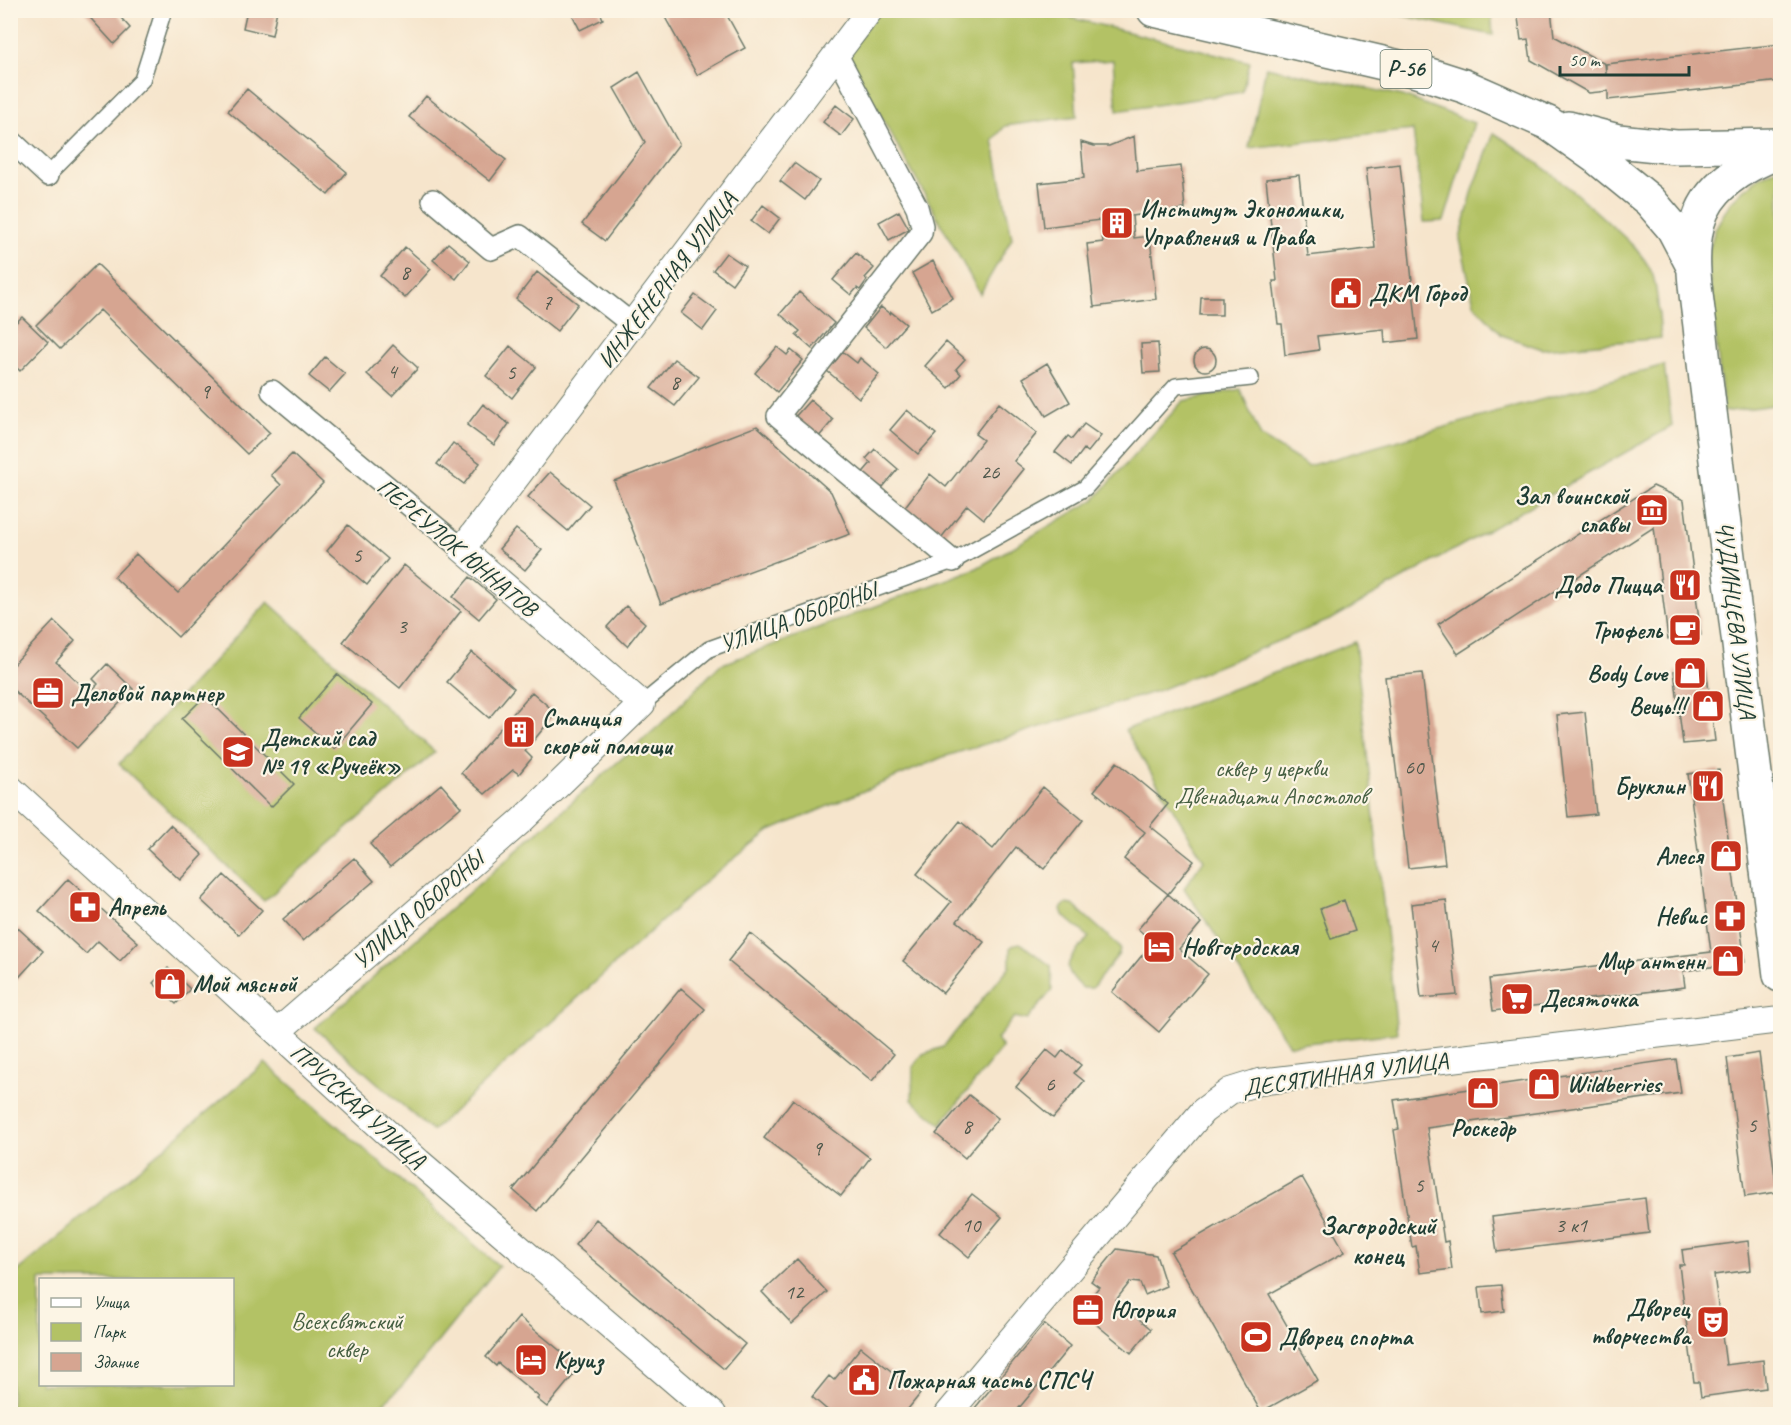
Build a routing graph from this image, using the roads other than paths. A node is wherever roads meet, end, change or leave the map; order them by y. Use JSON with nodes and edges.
{"nodes":[{"id":1,"x":164,"y":10,"type":"edge"},
{"id":2,"x":870,"y":10,"type":"edge"},
{"id":3,"x":1154,"y":10,"type":"edge"},
{"id":4,"x":837,"y":55,"type":"junction"},
{"id":5,"x":1548,"y":123,"type":"junction"},
{"id":6,"x":10,"y":140,"type":"edge"},
{"id":7,"x":1780,"y":144,"type":"edge"},
{"id":8,"x":1780,"y":152,"type":"edge"},
{"id":9,"x":48,"y":175,"type":"joint"},
{"id":10,"x":433,"y":200,"type":"dead end"},
{"id":11,"x":1693,"y":266,"type":"junction"},
{"id":12,"x":633,"y":325,"type":"junction"},
{"id":13,"x":1251,"y":378,"type":"dead end"},
{"id":14,"x":272,"y":391,"type":"dead end"},
{"id":15,"x":462,"y":549,"type":"junction"},
{"id":16,"x":953,"y":561,"type":"junction"},
{"id":17,"x":642,"y":704,"type":"junction"},
{"id":18,"x":10,"y":788,"type":"edge"},
{"id":19,"x":1780,"y":975,"type":"edge"},
{"id":20,"x":1780,"y":1020,"type":"edge"},
{"id":21,"x":277,"y":1032,"type":"junction"},
{"id":22,"x":713,"y":1414,"type":"edge"},
{"id":23,"x":948,"y":1414,"type":"edge"}],
"edges":[{"from":1,"to":9,"type":"street"},
{"from":2,"to":4,"type":"street","name":"ИНЖЕНЕРНАЯ УЛИЦА"},
{"from":3,"to":5,"type":"main road","number":"Р-56"},
{"from":4,"to":12,"type":"street","name":"ИНЖЕНЕРНАЯ УЛИЦА"},
{"from":4,"to":16,"type":"street"},
{"from":5,"to":7,"type":"main road"},
{"from":5,"to":11,"type":"main road","name":"ЧУДИНЦЕВА УЛИЦА"},
{"from":6,"to":9,"type":"street"},
{"from":8,"to":11,"type":"main road","name":"ЧУДИНЦЕВА УЛИЦА"},
{"from":10,"to":12,"type":"street"},
{"from":11,"to":19,"type":"main road","name":"ЧУДИНЦЕВА УЛИЦА"},
{"from":12,"to":15,"type":"street","name":"ИНЖЕНЕРНАЯ УЛИЦА"},
{"from":13,"to":16,"type":"street","name":"УЛИЦА ОБОРОНЫ"},
{"from":14,"to":15,"type":"street","name":"ПЕРЕУЛОК ЮННАТОВ"},
{"from":15,"to":17,"type":"street","name":"ПЕРЕУЛОК ЮННАТОВ"},
{"from":16,"to":17,"type":"street","name":"УЛИЦА ОБОРОНЫ"},
{"from":17,"to":21,"type":"street","name":"УЛИЦА ОБОРОНЫ"},
{"from":18,"to":21,"type":"street","name":"ПРУССКАЯ УЛИЦА"},
{"from":20,"to":23,"type":"street","name":"ДЕСЯТИННАЯ УЛИЦА"},
{"from":21,"to":22,"type":"street","name":"ПРУССКАЯ УЛИЦА"}]}
